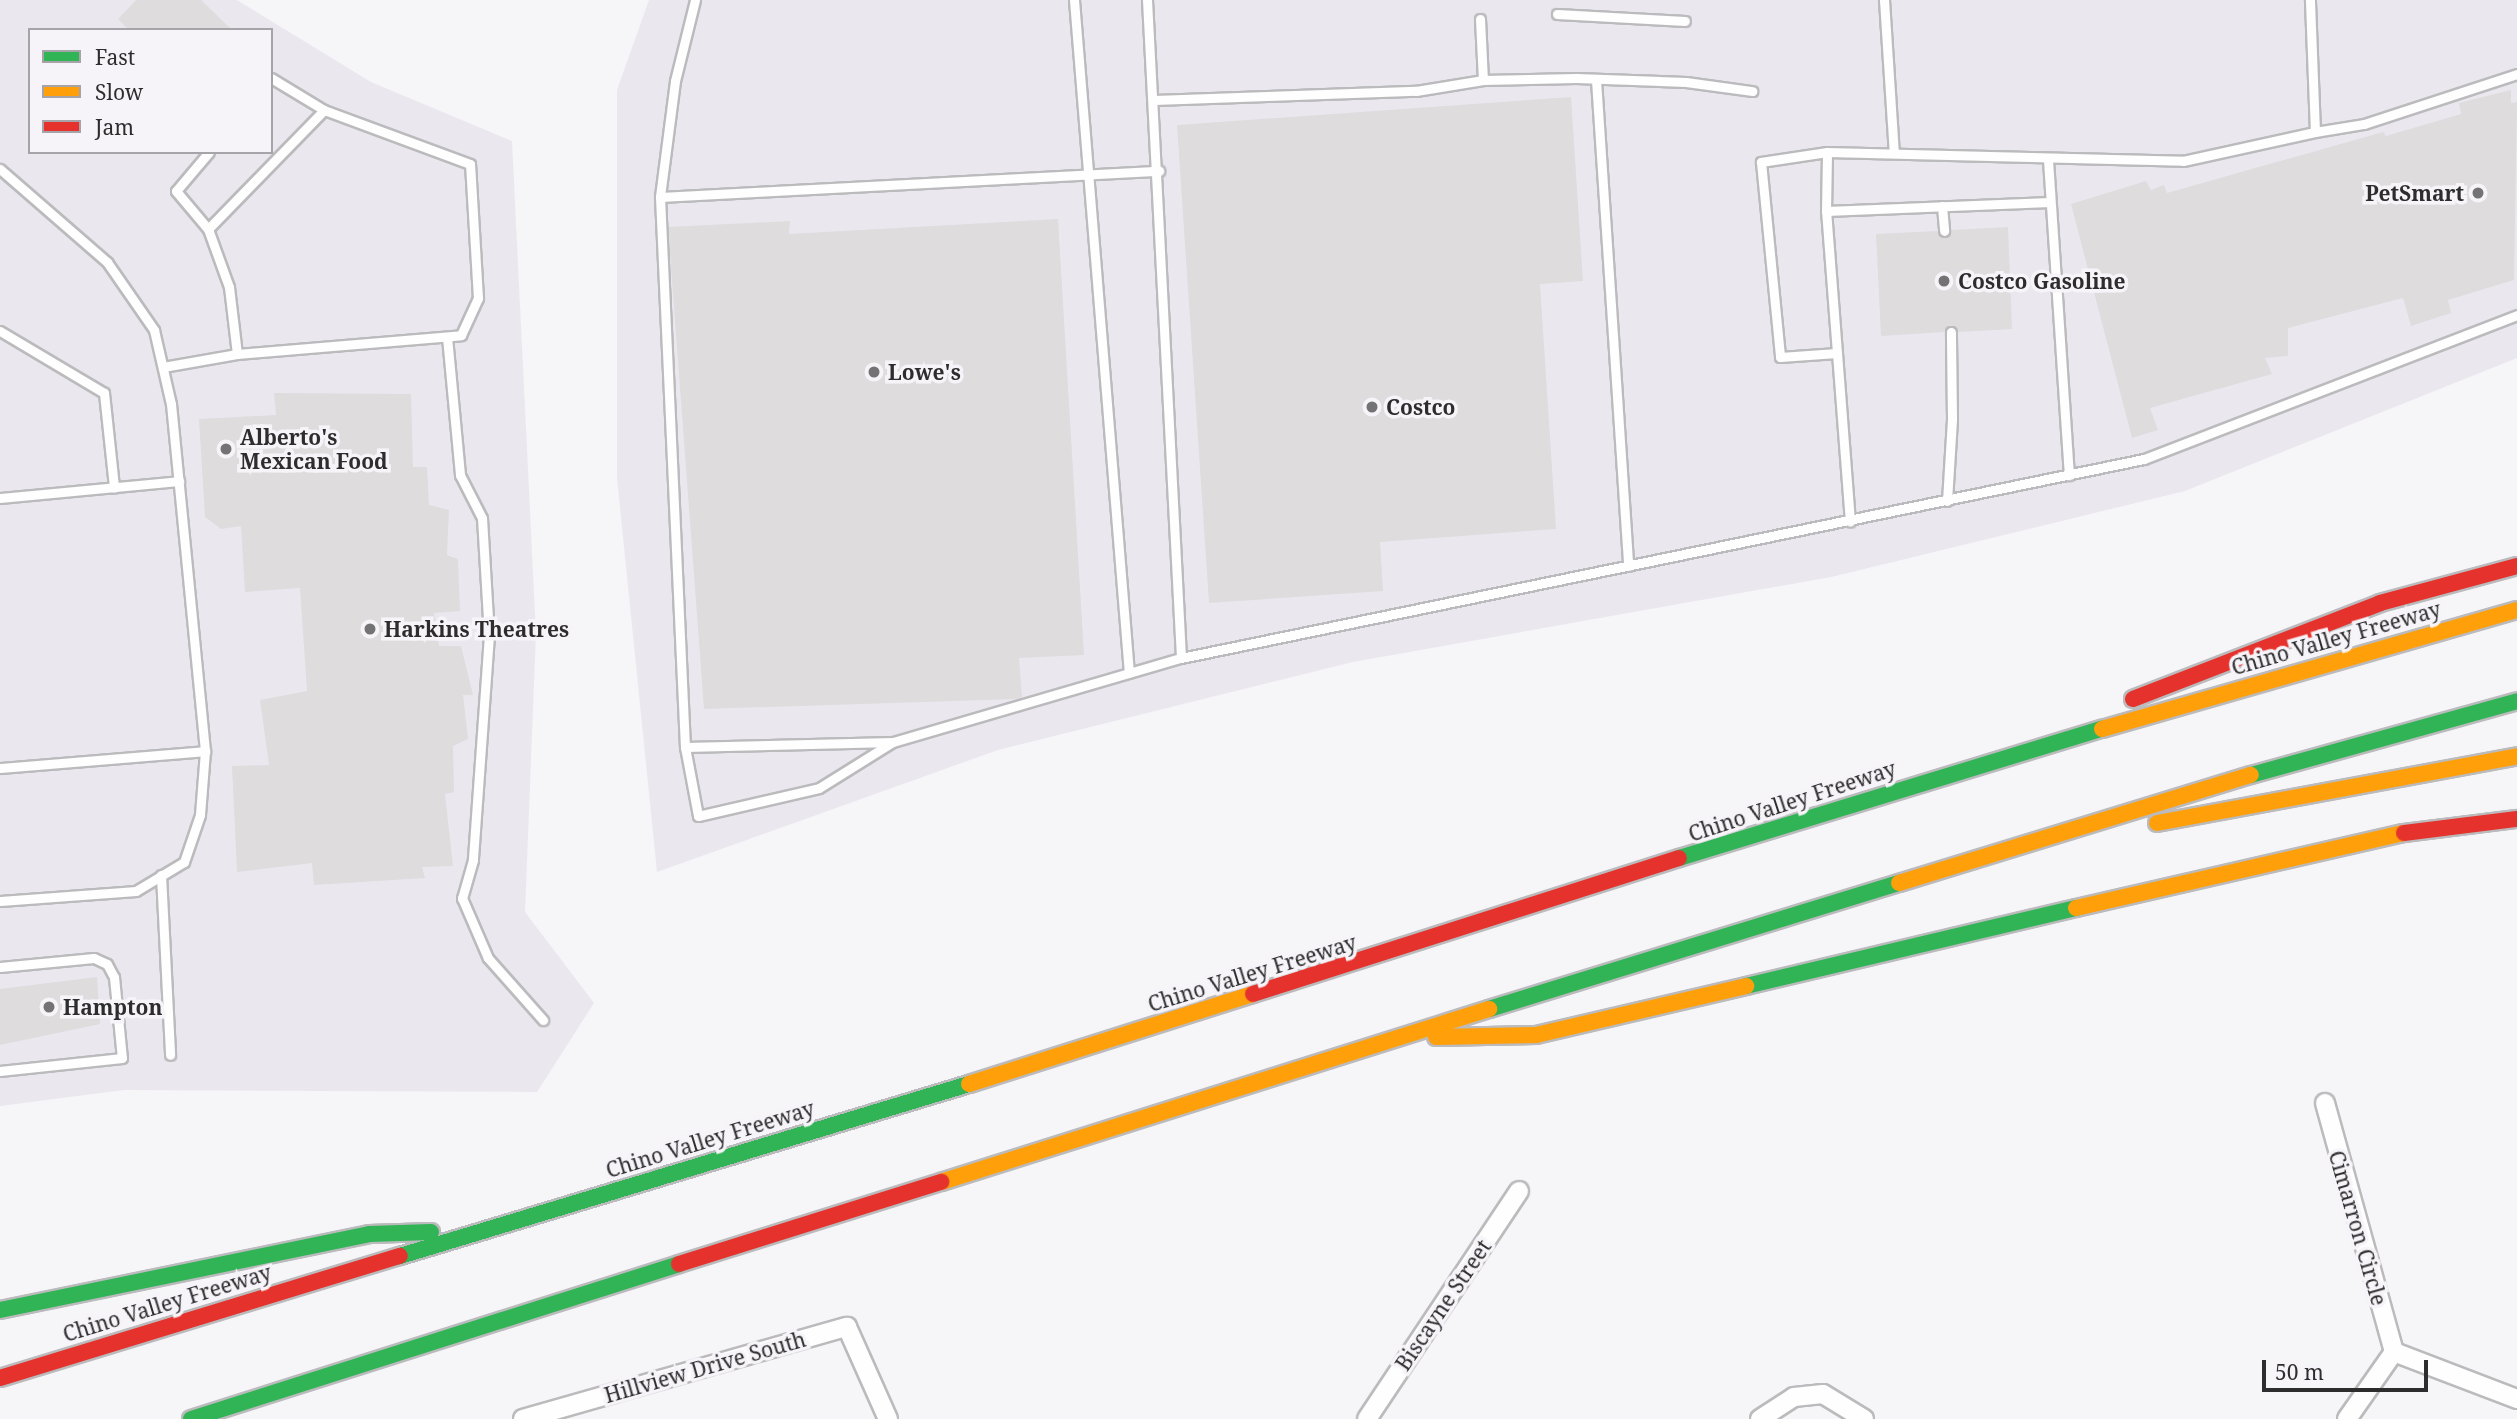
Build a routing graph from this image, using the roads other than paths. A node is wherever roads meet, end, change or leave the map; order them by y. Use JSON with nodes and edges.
{"nodes":[{"id":1,"x":695,"y":0,"type":"edge"},
{"id":2,"x":1074,"y":0,"type":"edge"},
{"id":3,"x":1147,"y":0,"type":"edge"},
{"id":4,"x":1884,"y":0,"type":"edge"},
{"id":5,"x":2310,"y":0,"type":"edge"},
{"id":6,"x":1557,"y":14,"type":"dead end"},
{"id":7,"x":1480,"y":19,"type":"dead end"},
{"id":8,"x":1685,"y":20,"type":"dead end"},
{"id":9,"x":2517,"y":74,"type":"edge"},
{"id":10,"x":273,"y":79,"type":"edge"},
{"id":11,"x":1483,"y":80,"type":"junction"},
{"id":12,"x":1596,"y":80,"type":"junction"},
{"id":13,"x":1752,"y":91,"type":"dead end"},
{"id":14,"x":1154,"y":100,"type":"junction"},
{"id":15,"x":324,"y":110,"type":"junction"},
{"id":16,"x":2315,"y":132,"type":"junction"},
{"id":17,"x":1827,"y":152,"type":"junction"},
{"id":18,"x":1894,"y":153,"type":"junction"},
{"id":19,"x":207,"y":154,"type":"edge"},
{"id":20,"x":2048,"y":160,"type":"junction"},
{"id":21,"x":0,"y":169,"type":"edge"},
{"id":22,"x":1159,"y":171,"type":"junction"},
{"id":23,"x":1086,"y":174,"type":"junction"},
{"id":24,"x":660,"y":197,"type":"junction"},
{"id":25,"x":2050,"y":202,"type":"junction"},
{"id":26,"x":1942,"y":206,"type":"junction"},
{"id":27,"x":1826,"y":211,"type":"junction"},
{"id":28,"x":208,"y":229,"type":"junction"},
{"id":29,"x":1944,"y":231,"type":"dead end"},
{"id":30,"x":2517,"y":315,"type":"edge"},
{"id":31,"x":0,"y":331,"type":"edge"},
{"id":32,"x":1951,"y":332,"type":"dead end"},
{"id":33,"x":447,"y":337,"type":"junction"},
{"id":34,"x":1837,"y":353,"type":"junction"},
{"id":35,"x":237,"y":354,"type":"junction"},
{"id":36,"x":163,"y":367,"type":"junction"},
{"id":37,"x":2070,"y":475,"type":"junction"},
{"id":38,"x":179,"y":481,"type":"junction"},
{"id":39,"x":114,"y":487,"type":"junction"},
{"id":40,"x":0,"y":498,"type":"edge"},
{"id":41,"x":1947,"y":501,"type":"junction"},
{"id":42,"x":1850,"y":521,"type":"junction"},
{"id":43,"x":1628,"y":566,"type":"junction"},
{"id":44,"x":2517,"y":566,"type":"edge"},
{"id":45,"x":2517,"y":610,"type":"edge"},
{"id":46,"x":1181,"y":658,"type":"junction"},
{"id":47,"x":1129,"y":673,"type":"junction"},
{"id":48,"x":2517,"y":701,"type":"edge"},
{"id":49,"x":893,"y":742,"type":"junction"},
{"id":50,"x":685,"y":747,"type":"junction"},
{"id":51,"x":205,"y":751,"type":"junction"},
{"id":52,"x":2517,"y":757,"type":"edge"},
{"id":53,"x":0,"y":768,"type":"edge"},
{"id":54,"x":1955,"y":771,"type":"junction"},
{"id":55,"x":2517,"y":819,"type":"edge"},
{"id":56,"x":2007,"y":852,"type":"junction"},
{"id":57,"x":161,"y":875,"type":"junction"},
{"id":58,"x":0,"y":901,"type":"edge"},
{"id":59,"x":0,"y":967,"type":"edge"},
{"id":60,"x":543,"y":1020,"type":"dead end"},
{"id":61,"x":1395,"y":1038,"type":"junction"},
{"id":62,"x":170,"y":1055,"type":"dead end"},
{"id":63,"x":0,"y":1071,"type":"edge"},
{"id":64,"x":2325,"y":1103,"type":"dead end"},
{"id":65,"x":1519,"y":1191,"type":"dead end"},
{"id":66,"x":472,"y":1231,"type":"junction"},
{"id":67,"x":0,"y":1310,"type":"edge"},
{"id":68,"x":2394,"y":1352,"type":"junction"},
{"id":69,"x":0,"y":1378,"type":"edge"},
{"id":70,"x":2517,"y":1399,"type":"edge"},
{"id":71,"x":191,"y":1419,"type":"edge"},
{"id":72,"x":523,"y":1419,"type":"edge"},
{"id":73,"x":888,"y":1419,"type":"edge"},
{"id":74,"x":1367,"y":1419,"type":"edge"},
{"id":75,"x":1760,"y":1419,"type":"edge"},
{"id":76,"x":1864,"y":1419,"type":"edge"},
{"id":77,"x":2347,"y":1419,"type":"edge"}],
"edges":[{"from":1,"to":24,"type":"lane"},
{"from":2,"to":23,"type":"lane"},
{"from":3,"to":14,"type":"lane"},
{"from":4,"to":18,"type":"lane"},
{"from":5,"to":16,"type":"lane"},
{"from":6,"to":8,"type":"lane"},
{"from":7,"to":11,"type":"lane"},
{"from":9,"to":16,"type":"lane"},
{"from":10,"to":15,"type":"lane"},
{"from":11,"to":12,"type":"lane"},
{"from":11,"to":14,"type":"lane"},
{"from":12,"to":13,"type":"lane"},
{"from":12,"to":43,"type":"lane"},
{"from":14,"to":22,"type":"lane"},
{"from":15,"to":28,"type":"lane"},
{"from":15,"to":33,"type":"lane"},
{"from":16,"to":20,"type":"lane"},
{"from":17,"to":18,"type":"lane"},
{"from":17,"to":27,"type":"lane"},
{"from":17,"to":34,"type":"lane"},
{"from":18,"to":20,"type":"lane"},
{"from":19,"to":28,"type":"lane"},
{"from":20,"to":25,"type":"lane"},
{"from":21,"to":36,"type":"lane"},
{"from":22,"to":23,"type":"lane"},
{"from":22,"to":46,"type":"lane"},
{"from":23,"to":24,"type":"lane"},
{"from":23,"to":47,"type":"lane"},
{"from":24,"to":50,"type":"lane"},
{"from":25,"to":26,"type":"lane"},
{"from":25,"to":37,"type":"lane"},
{"from":26,"to":27,"type":"lane"},
{"from":26,"to":29,"type":"lane"},
{"from":27,"to":34,"type":"lane"},
{"from":28,"to":35,"type":"lane"},
{"from":30,"to":37,"type":"lane"},
{"from":31,"to":39,"type":"lane"},
{"from":32,"to":41,"type":"lane"},
{"from":33,"to":35,"type":"lane"},
{"from":33,"to":60,"type":"lane"},
{"from":34,"to":42,"type":"lane"},
{"from":35,"to":36,"type":"lane"},
{"from":36,"to":38,"type":"lane"},
{"from":37,"to":41,"type":"lane"},
{"from":38,"to":39,"type":"lane"},
{"from":38,"to":51,"type":"lane"},
{"from":39,"to":40,"type":"lane"},
{"from":41,"to":42,"type":"lane"},
{"from":42,"to":43,"type":"lane"},
{"from":43,"to":46,"type":"lane"},
{"from":44,"to":54,"type":"highway"},
{"from":45,"to":54,"type":"highway","name":"Chino Valley Freeway"},
{"from":46,"to":47,"type":"lane"},
{"from":47,"to":49,"type":"lane"},
{"from":48,"to":56,"type":"highway"},
{"from":49,"to":50,"type":"lane"},
{"from":49,"to":50,"type":"lane"},
{"from":51,"to":53,"type":"lane"},
{"from":51,"to":57,"type":"lane"},
{"from":52,"to":56,"type":"highway"},
{"from":54,"to":66,"type":"highway","name":"Chino Valley Freeway"},
{"from":55,"to":61,"type":"highway"},
{"from":56,"to":61,"type":"highway"},
{"from":57,"to":58,"type":"lane"},
{"from":57,"to":62,"type":"lane"},
{"from":59,"to":63,"type":"lane"},
{"from":61,"to":71,"type":"highway"},
{"from":64,"to":68,"type":"street","name":"Cimarron Circle"},
{"from":65,"to":74,"type":"street","name":"Biscayne Street"},
{"from":66,"to":67,"type":"highway"},
{"from":66,"to":69,"type":"highway","name":"Chino Valley Freeway"},
{"from":68,"to":70,"type":"street"},
{"from":68,"to":77,"type":"street"},
{"from":72,"to":73,"type":"street","name":"Hillview Drive South"},
{"from":75,"to":76,"type":"street"}]}
